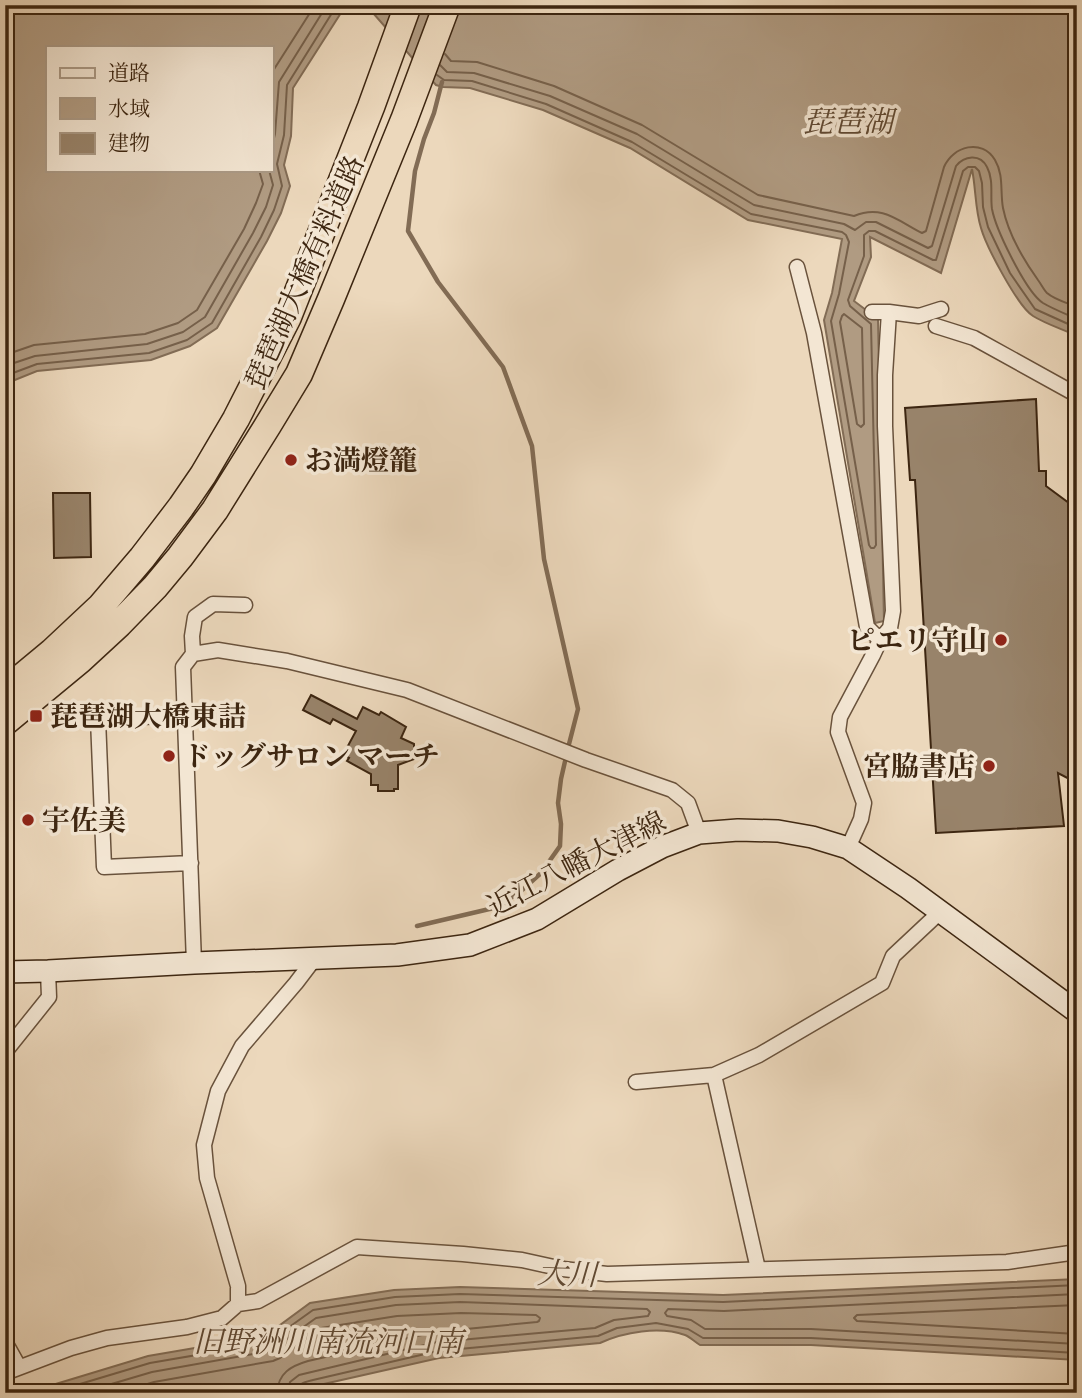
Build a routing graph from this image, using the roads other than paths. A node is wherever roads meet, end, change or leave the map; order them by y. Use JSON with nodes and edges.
{"nodes":[{"id":1,"x":408,"y":5,"type":"edge"},
{"id":2,"x":447,"y":5,"type":"edge"},
{"id":3,"x":797,"y":267,"type":"dead end"},
{"id":4,"x":941,"y":309,"type":"dead end"},
{"id":5,"x":872,"y":312,"type":"dead end"},
{"id":6,"x":889,"y":312,"type":"junction"},
{"id":7,"x":936,"y":326,"type":"dead end"},
{"id":8,"x":1077,"y":395,"type":"edge"},
{"id":9,"x":245,"y":605,"type":"dead end"},
{"id":10,"x":880,"y":640,"type":"junction"},
{"id":11,"x":193,"y":654,"type":"junction"},
{"id":12,"x":5,"y":691,"type":"edge"},
{"id":13,"x":185,"y":715,"type":"junction"},
{"id":14,"x":5,"y":722,"type":"edge"},
{"id":15,"x":699,"y":833,"type":"junction"},
{"id":16,"x":848,"y":849,"type":"junction"},
{"id":17,"x":191,"y":863,"type":"junction"},
{"id":18,"x":940,"y":912,"type":"junction"},
{"id":19,"x":315,"y":958,"type":"junction"},
{"id":20,"x":194,"y":963,"type":"junction"},
{"id":21,"x":48,"y":971,"type":"junction"},
{"id":22,"x":5,"y":972,"type":"edge"},
{"id":23,"x":1077,"y":1012,"type":"edge"},
{"id":24,"x":5,"y":1052,"type":"edge"},
{"id":25,"x":714,"y":1075,"type":"junction"},
{"id":26,"x":636,"y":1082,"type":"dead end"},
{"id":27,"x":1077,"y":1252,"type":"edge"},
{"id":28,"x":758,"y":1269,"type":"junction"},
{"id":29,"x":238,"y":1304,"type":"junction"},
{"id":30,"x":5,"y":1342,"type":"edge"},
{"id":31,"x":12,"y":1370,"type":"edge"}],
"edges":[{"from":1,"to":12,"type":"highway","name":"琵琶湖大橋有料道路"},
{"from":2,"to":14,"type":"highway","name":"琵琶湖大橋有料道路"},
{"from":3,"to":10,"type":"street"},
{"from":4,"to":6,"type":"street"},
{"from":5,"to":6,"type":"street"},
{"from":6,"to":10,"type":"street"},
{"from":7,"to":8,"type":"street"},
{"from":9,"to":11,"type":"street"},
{"from":10,"to":16,"type":"street"},
{"from":11,"to":13,"type":"street"},
{"from":11,"to":15,"type":"street"},
{"from":13,"to":17,"type":"street"},
{"from":13,"to":17,"type":"street"},
{"from":15,"to":16,"type":"main road","name":"近江八幡大津線"},
{"from":15,"to":19,"type":"main road","name":"近江八幡大津線"},
{"from":16,"to":18,"type":"main road","name":"近江八幡大津線"},
{"from":17,"to":20,"type":"street"},
{"from":18,"to":23,"type":"main road","name":"近江八幡大津線"},
{"from":18,"to":25,"type":"street"},
{"from":19,"to":20,"type":"main road","name":"近江八幡大津線"},
{"from":19,"to":29,"type":"street"},
{"from":20,"to":21,"type":"main road","name":"近江八幡大津線"},
{"from":21,"to":22,"type":"main road","name":"近江八幡大津線"},
{"from":21,"to":24,"type":"street"},
{"from":25,"to":26,"type":"street"},
{"from":25,"to":28,"type":"street"},
{"from":27,"to":28,"type":"street"},
{"from":28,"to":29,"type":"street"},
{"from":29,"to":31,"type":"street"},
{"from":30,"to":31,"type":"street"}]}
